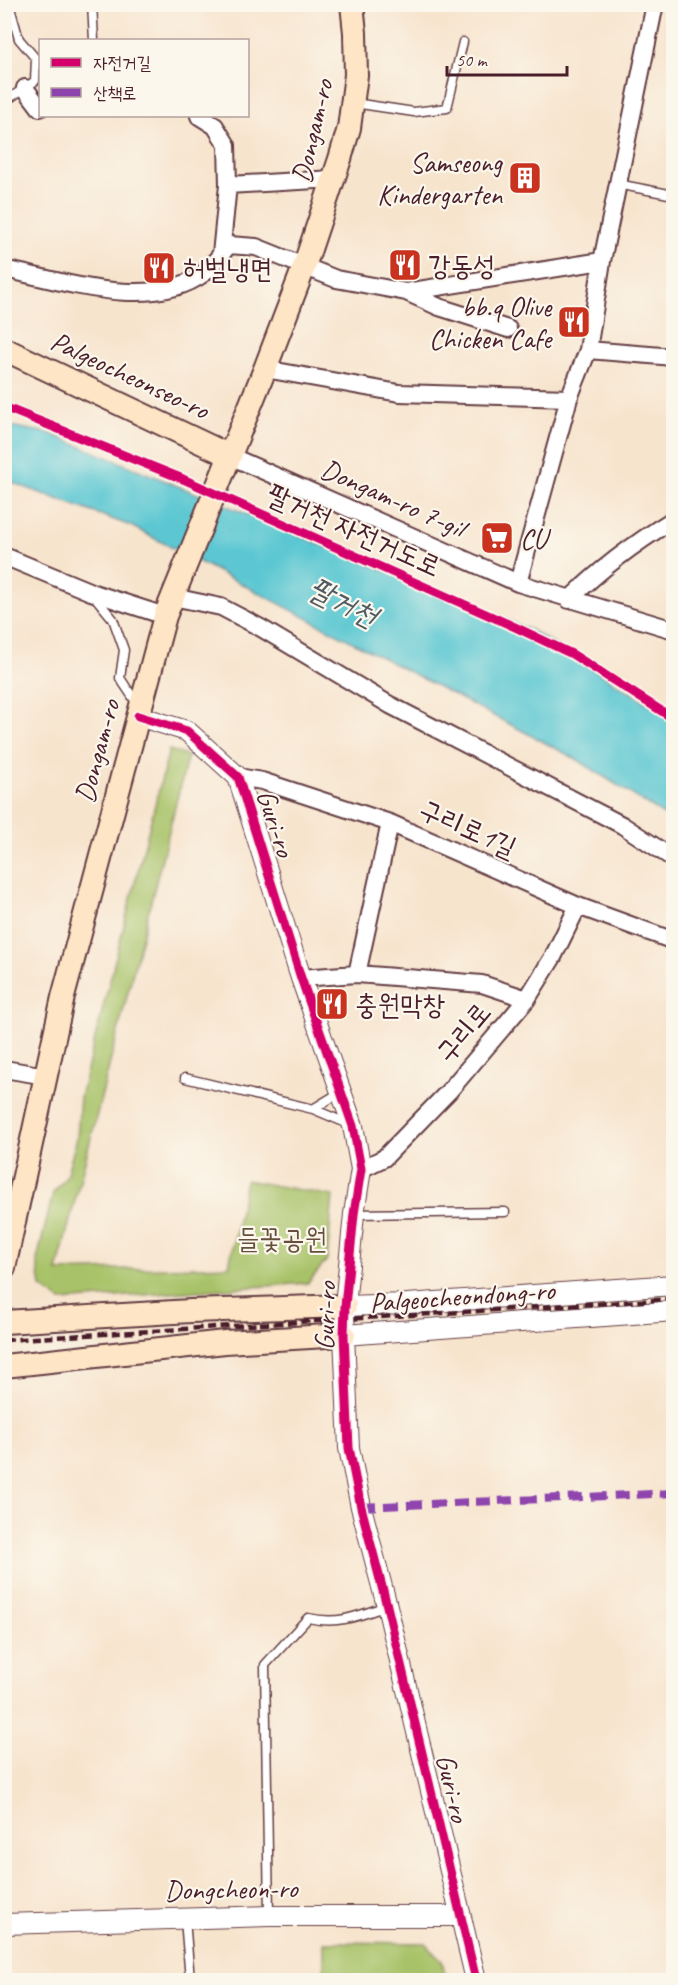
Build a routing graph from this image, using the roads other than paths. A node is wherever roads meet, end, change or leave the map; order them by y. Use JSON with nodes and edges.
{"nodes":[{"id":1,"x":9,"y":4,"type":"edge"},
{"id":2,"x":92,"y":4,"type":"edge"},
{"id":3,"x":352,"y":4,"type":"edge"},
{"id":4,"x":655,"y":4,"type":"edge"},
{"id":5,"x":93,"y":39,"type":"edge"},
{"id":6,"x":463,"y":42,"type":"dead end"},
{"id":7,"x":38,"y":59,"type":"edge"},
{"id":8,"x":25,"y":88,"type":"junction"},
{"id":9,"x":4,"y":102,"type":"edge"},
{"id":10,"x":353,"y":103,"type":"junction"},
{"id":11,"x":39,"y":107,"type":"edge"},
{"id":12,"x":201,"y":117,"type":"edge"},
{"id":13,"x":334,"y":179,"type":"junction"},
{"id":14,"x":618,"y":184,"type":"junction"},
{"id":15,"x":228,"y":185,"type":"junction"},
{"id":16,"x":674,"y":195,"type":"edge"},
{"id":17,"x":221,"y":254,"type":"junction"},
{"id":18,"x":602,"y":261,"type":"junction"},
{"id":19,"x":304,"y":267,"type":"junction"},
{"id":20,"x":4,"y":269,"type":"edge"},
{"id":21,"x":406,"y":292,"type":"junction"},
{"id":22,"x":508,"y":329,"type":"dead end"},
{"id":23,"x":4,"y":349,"type":"edge"},
{"id":24,"x":588,"y":350,"type":"junction"},
{"id":25,"x":674,"y":357,"type":"edge"},
{"id":26,"x":265,"y":369,"type":"junction"},
{"id":27,"x":569,"y":398,"type":"junction"},
{"id":28,"x":230,"y":456,"type":"junction"},
{"id":29,"x":674,"y":519,"type":"edge"},
{"id":30,"x":4,"y":556,"type":"edge"},
{"id":31,"x":518,"y":583,"type":"junction"},
{"id":32,"x":91,"y":592,"type":"junction"},
{"id":33,"x":569,"y":600,"type":"junction"},
{"id":34,"x":169,"y":607,"type":"junction"},
{"id":35,"x":674,"y":630,"type":"edge"},
{"id":36,"x":139,"y":712,"type":"junction"},
{"id":37,"x":238,"y":777,"type":"junction"},
{"id":38,"x":390,"y":823,"type":"junction"},
{"id":39,"x":674,"y":859,"type":"edge"},
{"id":40,"x":578,"y":906,"type":"junction"},
{"id":41,"x":674,"y":941,"type":"edge"},
{"id":42,"x":357,"y":974,"type":"junction"},
{"id":43,"x":301,"y":978,"type":"junction"},
{"id":44,"x":527,"y":999,"type":"junction"},
{"id":45,"x":4,"y":1069,"type":"edge"},
{"id":46,"x":46,"y":1076,"type":"junction"},
{"id":47,"x":185,"y":1078,"type":"dead end"},
{"id":48,"x":342,"y":1092,"type":"junction"},
{"id":49,"x":313,"y":1110,"type":"junction"},
{"id":50,"x":353,"y":1126,"type":"junction"},
{"id":51,"x":361,"y":1169,"type":"junction"},
{"id":52,"x":505,"y":1212,"type":"dead end"},
{"id":53,"x":354,"y":1214,"type":"junction"},
{"id":54,"x":4,"y":1268,"type":"edge"},
{"id":55,"x":674,"y":1285,"type":"edge"},
{"id":56,"x":345,"y":1306,"type":"junction"},
{"id":57,"x":674,"y":1311,"type":"edge"},
{"id":58,"x":4,"y":1322,"type":"edge"},
{"id":59,"x":344,"y":1335,"type":"junction"},
{"id":60,"x":4,"y":1366,"type":"edge"},
{"id":61,"x":387,"y":1606,"type":"junction"},
{"id":62,"x":269,"y":1916,"type":"junction"},
{"id":63,"x":460,"y":1916,"type":"junction"},
{"id":64,"x":185,"y":1918,"type":"junction"},
{"id":65,"x":4,"y":1924,"type":"edge"},
{"id":66,"x":190,"y":1980,"type":"edge"},
{"id":67,"x":476,"y":1980,"type":"edge"}],
"edges":[{"from":1,"to":7,"type":"lane"},
{"from":2,"to":5,"type":"lane"},
{"from":3,"to":10,"type":"main road","name":"Dongam-ro"},
{"from":4,"to":14,"type":"street"},
{"from":6,"to":10,"type":"lane"},
{"from":7,"to":8,"type":"lane"},
{"from":8,"to":9,"type":"lane"},
{"from":8,"to":11,"type":"street"},
{"from":10,"to":13,"type":"main road","name":"Dongam-ro"},
{"from":12,"to":15,"type":"street"},
{"from":13,"to":15,"type":"street"},
{"from":13,"to":19,"type":"main road","name":"Dongam-ro"},
{"from":14,"to":16,"type":"lane"},
{"from":14,"to":18,"type":"street"},
{"from":15,"to":17,"type":"street"},
{"from":17,"to":19,"type":"street"},
{"from":17,"to":20,"type":"street"},
{"from":18,"to":21,"type":"street"},
{"from":18,"to":24,"type":"street"},
{"from":19,"to":21,"type":"street"},
{"from":19,"to":26,"type":"main road","name":"Dongam-ro"},
{"from":21,"to":22,"type":"street"},
{"from":23,"to":28,"type":"main road","name":"Palgeocheonseo-ro"},
{"from":24,"to":25,"type":"street"},
{"from":24,"to":27,"type":"street"},
{"from":26,"to":27,"type":"street"},
{"from":26,"to":28,"type":"main road","name":"Dongam-ro"},
{"from":27,"to":31,"type":"street"},
{"from":28,"to":31,"type":"street","name":"Dongam-ro 7-gil"},
{"from":28,"to":34,"type":"main road","name":"Dongam-ro"},
{"from":29,"to":33,"type":"street"},
{"from":30,"to":32,"type":"street"},
{"from":31,"to":33,"type":"street","name":"Dongam-ro 7-gil"},
{"from":32,"to":34,"type":"street"},
{"from":32,"to":36,"type":"lane"},
{"from":33,"to":35,"type":"street","name":"Dongam-ro 7-gil"},
{"from":34,"to":36,"type":"main road","name":"Dongam-ro"},
{"from":34,"to":39,"type":"street"},
{"from":36,"to":37,"type":"street","name":"Guri-ro"},
{"from":36,"to":46,"type":"main road","name":"Dongam-ro"},
{"from":37,"to":38,"type":"street","name":"구리로1길"},
{"from":37,"to":43,"type":"street","name":"Guri-ro"},
{"from":38,"to":40,"type":"street","name":"구리로1길"},
{"from":38,"to":42,"type":"street"},
{"from":40,"to":41,"type":"street","name":"구리로1길"},
{"from":40,"to":44,"type":"street","name":"구리로"},
{"from":42,"to":43,"type":"street"},
{"from":42,"to":44,"type":"street"},
{"from":43,"to":48,"type":"street","name":"Guri-ro"},
{"from":44,"to":51,"type":"street","name":"구리로"},
{"from":45,"to":46,"type":"street"},
{"from":46,"to":54,"type":"main road","name":"Dongam-ro"},
{"from":47,"to":49,"type":"lane"},
{"from":48,"to":49,"type":"lane"},
{"from":48,"to":50,"type":"street","name":"Guri-ro"},
{"from":49,"to":50,"type":"lane"},
{"from":50,"to":51,"type":"street","name":"Guri-ro"},
{"from":51,"to":53,"type":"street","name":"Guri-ro"},
{"from":52,"to":53,"type":"lane"},
{"from":53,"to":56,"type":"street","name":"Guri-ro"},
{"from":55,"to":56,"type":"street","name":"Palgeocheondong-ro"},
{"from":56,"to":58,"type":"main road","name":"Palgeocheondong-ro"},
{"from":56,"to":59,"type":"street","name":"Guri-ro"},
{"from":57,"to":59,"type":"street","name":"Palgeocheondong-ro"},
{"from":59,"to":60,"type":"main road","name":"Palgeocheondong-ro"},
{"from":59,"to":61,"type":"street","name":"Guri-ro"},
{"from":61,"to":62,"type":"lane"},
{"from":61,"to":63,"type":"street","name":"Guri-ro"},
{"from":62,"to":63,"type":"street","name":"Dongcheon-ro"},
{"from":62,"to":64,"type":"street","name":"Dongcheon-ro"},
{"from":63,"to":67,"type":"street","name":"Guri-ro"},
{"from":64,"to":65,"type":"street","name":"Dongcheon-ro"},
{"from":64,"to":66,"type":"lane"}]}
